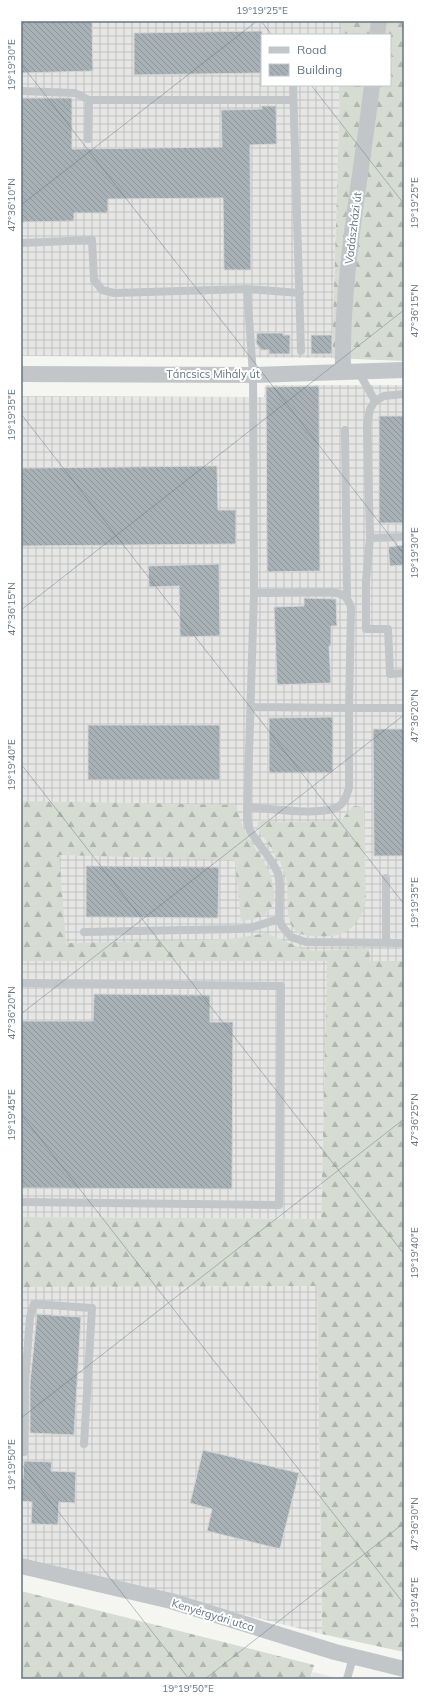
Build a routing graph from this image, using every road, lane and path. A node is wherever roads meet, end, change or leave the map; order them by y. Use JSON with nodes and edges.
{"nodes":[{"id":1,"x":379,"y":21,"type":"edge"},
{"id":2,"x":377,"y":34,"type":"edge"},
{"id":3,"x":294,"y":86,"type":"edge"},
{"id":4,"x":372,"y":86,"type":"edge"},
{"id":5,"x":21,"y":91,"type":"edge"},
{"id":6,"x":88,"y":100,"type":"junction"},
{"id":7,"x":293,"y":100,"type":"junction"},
{"id":8,"x":88,"y":138,"type":"dead end"},
{"id":9,"x":21,"y":243,"type":"edge"},
{"id":10,"x":247,"y":289,"type":"junction"},
{"id":11,"x":300,"y":293,"type":"junction"},
{"id":12,"x":301,"y":351,"type":"dead end"},
{"id":13,"x":404,"y":370,"type":"edge"},
{"id":14,"x":350,"y":371,"type":"junction"},
{"id":15,"x":21,"y":374,"type":"edge"},
{"id":16,"x":253,"y":375,"type":"junction"},
{"id":17,"x":404,"y":394,"type":"edge"},
{"id":18,"x":375,"y":401,"type":"junction"},
{"id":19,"x":345,"y":430,"type":"dead end"},
{"id":20,"x":404,"y":537,"type":"edge"},
{"id":21,"x":370,"y":538,"type":"junction"},
{"id":22,"x":254,"y":593,"type":"junction"},
{"id":23,"x":347,"y":597,"type":"junction"},
{"id":24,"x":404,"y":673,"type":"edge"},
{"id":25,"x":251,"y":707,"type":"junction"},
{"id":26,"x":349,"y":708,"type":"junction"},
{"id":27,"x":404,"y":708,"type":"edge"},
{"id":28,"x":247,"y":807,"type":"junction"},
{"id":29,"x":386,"y":878,"type":"dead end"},
{"id":30,"x":279,"y":918,"type":"junction"},
{"id":31,"x":84,"y":932,"type":"dead end"},
{"id":32,"x":386,"y":943,"type":"junction"},
{"id":33,"x":404,"y":943,"type":"edge"},
{"id":34,"x":21,"y":983,"type":"edge"},
{"id":35,"x":21,"y":1202,"type":"edge"},
{"id":36,"x":23,"y":1383,"type":"edge"},
{"id":37,"x":84,"y":1444,"type":"dead end"},
{"id":38,"x":24,"y":1452,"type":"dead end"},
{"id":39,"x":21,"y":1566,"type":"edge"},
{"id":40,"x":353,"y":1657,"type":"junction"},
{"id":41,"x":404,"y":1669,"type":"edge"},
{"id":42,"x":347,"y":1679,"type":"edge"}],
"edges":[{"from":1,"to":2,"type":"street"},
{"from":3,"to":7,"type":"lane"},
{"from":4,"to":14,"type":"street","name":"Vadászházi út"},
{"from":5,"to":6,"type":"lane"},
{"from":6,"to":7,"type":"lane"},
{"from":6,"to":8,"type":"lane"},
{"from":7,"to":11,"type":"lane"},
{"from":9,"to":10,"type":"lane"},
{"from":10,"to":11,"type":"lane"},
{"from":10,"to":16,"type":"lane"},
{"from":11,"to":12,"type":"lane"},
{"from":13,"to":14,"type":"street","name":"Táncsics Mihály út"},
{"from":14,"to":16,"type":"street","name":"Táncsics Mihály út"},
{"from":14,"to":18,"type":"lane"},
{"from":15,"to":16,"type":"street","name":"Táncsics Mihály út"},
{"from":16,"to":22,"type":"lane"},
{"from":17,"to":18,"type":"lane"},
{"from":18,"to":21,"type":"lane"},
{"from":19,"to":23,"type":"lane"},
{"from":20,"to":21,"type":"lane"},
{"from":21,"to":24,"type":"lane"},
{"from":22,"to":23,"type":"lane"},
{"from":22,"to":25,"type":"lane"},
{"from":23,"to":26,"type":"lane"},
{"from":25,"to":26,"type":"lane"},
{"from":25,"to":28,"type":"lane"},
{"from":26,"to":27,"type":"lane"},
{"from":26,"to":28,"type":"lane"},
{"from":28,"to":30,"type":"lane"},
{"from":29,"to":32,"type":"lane"},
{"from":30,"to":31,"type":"lane"},
{"from":30,"to":32,"type":"lane"},
{"from":32,"to":33,"type":"lane"},
{"from":34,"to":35,"type":"lane"},
{"from":36,"to":37,"type":"lane"},
{"from":36,"to":38,"type":"lane"},
{"from":39,"to":40,"type":"street","name":"Kenyérgyári utca"},
{"from":40,"to":41,"type":"street","name":"Kenyérgyári utca"},
{"from":40,"to":42,"type":"lane"}]}
